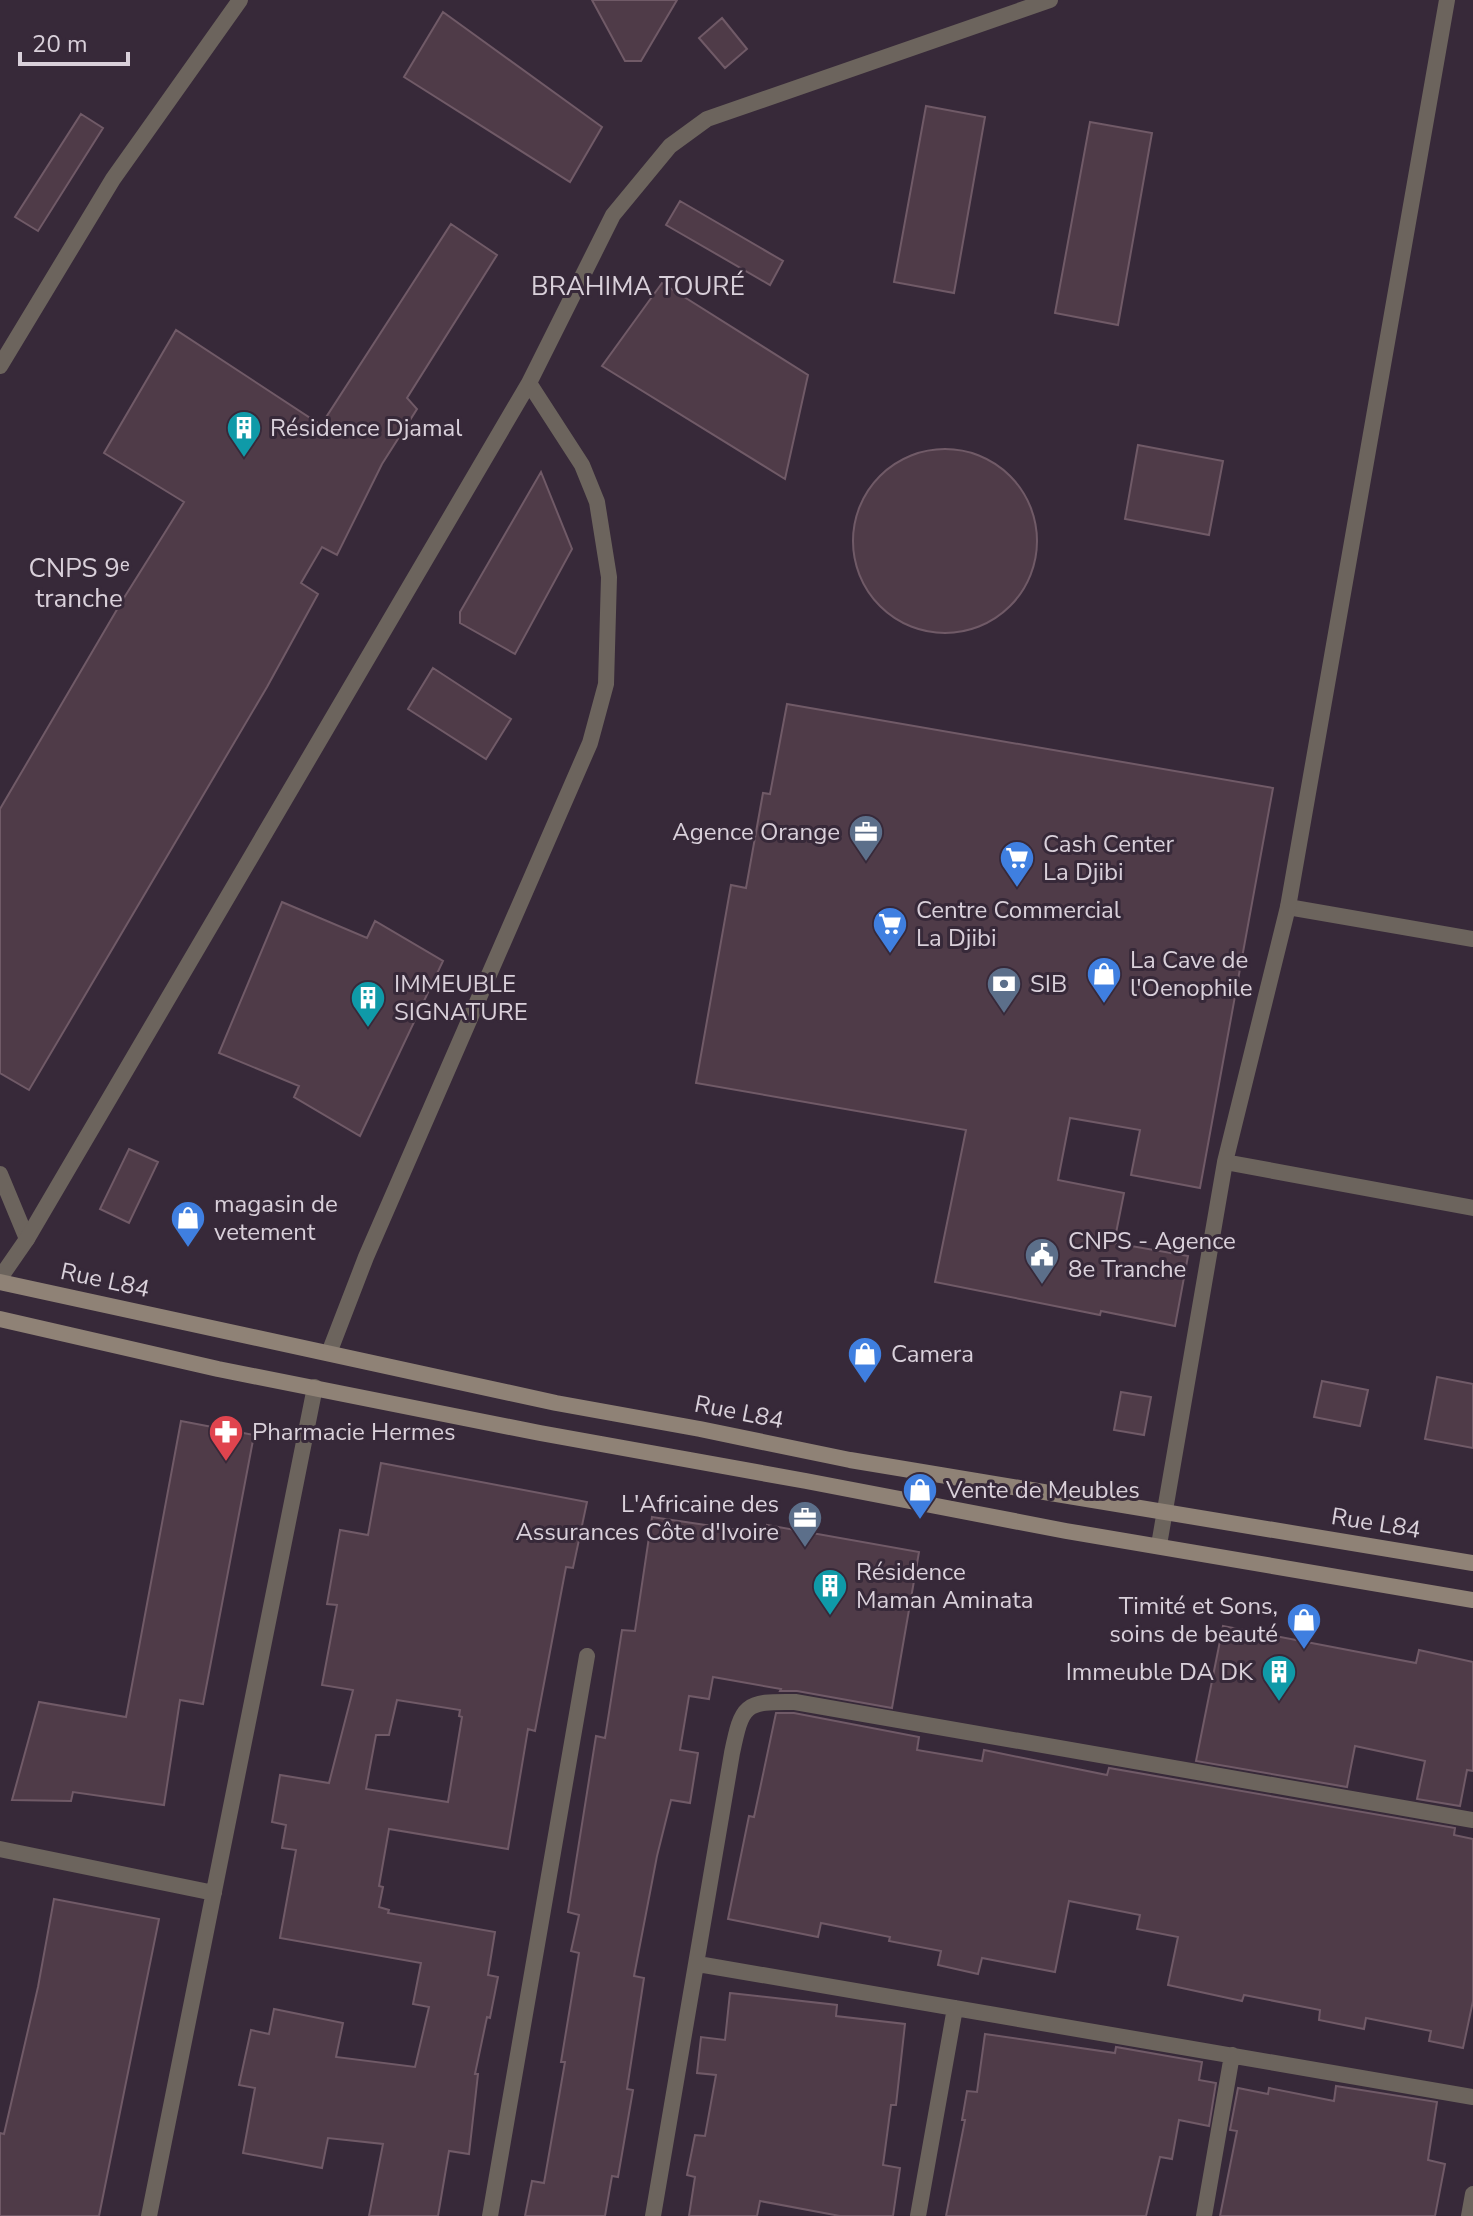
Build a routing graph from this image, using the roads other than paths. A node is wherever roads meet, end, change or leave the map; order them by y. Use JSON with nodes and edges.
{"nodes":[{"id":1,"x":240,"y":0,"type":"edge"},
{"id":2,"x":1050,"y":0,"type":"edge"},
{"id":3,"x":1447,"y":0,"type":"edge"},
{"id":4,"x":0,"y":366,"type":"edge"},
{"id":5,"x":529,"y":383,"type":"junction"},
{"id":6,"x":1288,"y":907,"type":"junction"},
{"id":7,"x":1473,"y":939,"type":"edge"},
{"id":8,"x":1225,"y":1162,"type":"junction"},
{"id":9,"x":0,"y":1174,"type":"edge"},
{"id":10,"x":1473,"y":1208,"type":"edge"},
{"id":11,"x":27,"y":1239,"type":"junction"},
{"id":12,"x":0,"y":1280,"type":"edge"},
{"id":13,"x":0,"y":1319,"type":"edge"},
{"id":14,"x":329,"y":1353,"type":"junction"},
{"id":15,"x":315,"y":1387,"type":"junction"},
{"id":16,"x":1165,"y":1512,"type":"junction"},
{"id":17,"x":1159,"y":1545,"type":"junction"},
{"id":18,"x":1473,"y":1563,"type":"edge"},
{"id":19,"x":1473,"y":1600,"type":"edge"},
{"id":20,"x":587,"y":1656,"type":"dead end"},
{"id":21,"x":1473,"y":1820,"type":"edge"},
{"id":22,"x":0,"y":1849,"type":"edge"},
{"id":23,"x":214,"y":1893,"type":"junction"},
{"id":24,"x":698,"y":1964,"type":"junction"},
{"id":25,"x":955,"y":2008,"type":"junction"},
{"id":26,"x":1232,"y":2055,"type":"junction"},
{"id":27,"x":1473,"y":2097,"type":"edge"},
{"id":28,"x":1473,"y":2194,"type":"edge"},
{"id":29,"x":149,"y":2216,"type":"edge"},
{"id":30,"x":490,"y":2216,"type":"edge"},
{"id":31,"x":653,"y":2216,"type":"edge"},
{"id":32,"x":918,"y":2216,"type":"edge"},
{"id":33,"x":1204,"y":2216,"type":"edge"},
{"id":34,"x":1469,"y":2216,"type":"edge"}],
"edges":[{"from":1,"to":4,"type":"street"},
{"from":2,"to":5,"type":"street"},
{"from":3,"to":6,"type":"street"},
{"from":5,"to":11,"type":"street"},
{"from":5,"to":14,"type":"street"},
{"from":6,"to":7,"type":"street"},
{"from":6,"to":8,"type":"street"},
{"from":8,"to":10,"type":"street"},
{"from":8,"to":16,"type":"street"},
{"from":9,"to":11,"type":"street"},
{"from":11,"to":12,"type":"street"},
{"from":12,"to":14,"type":"street","name":"Rue L84"},
{"from":13,"to":15,"type":"street"},
{"from":14,"to":16,"type":"street","name":"Rue L84"},
{"from":15,"to":17,"type":"street"},
{"from":15,"to":23,"type":"street"},
{"from":16,"to":17,"type":"street"},
{"from":16,"to":18,"type":"street","name":"Rue L84"},
{"from":17,"to":19,"type":"street"},
{"from":20,"to":30,"type":"street"},
{"from":21,"to":24,"type":"street"},
{"from":22,"to":23,"type":"street"},
{"from":23,"to":29,"type":"street"},
{"from":24,"to":25,"type":"street"},
{"from":24,"to":31,"type":"street"},
{"from":25,"to":26,"type":"street"},
{"from":25,"to":32,"type":"street"},
{"from":26,"to":27,"type":"street"},
{"from":26,"to":33,"type":"street"},
{"from":28,"to":34,"type":"street"}]}
